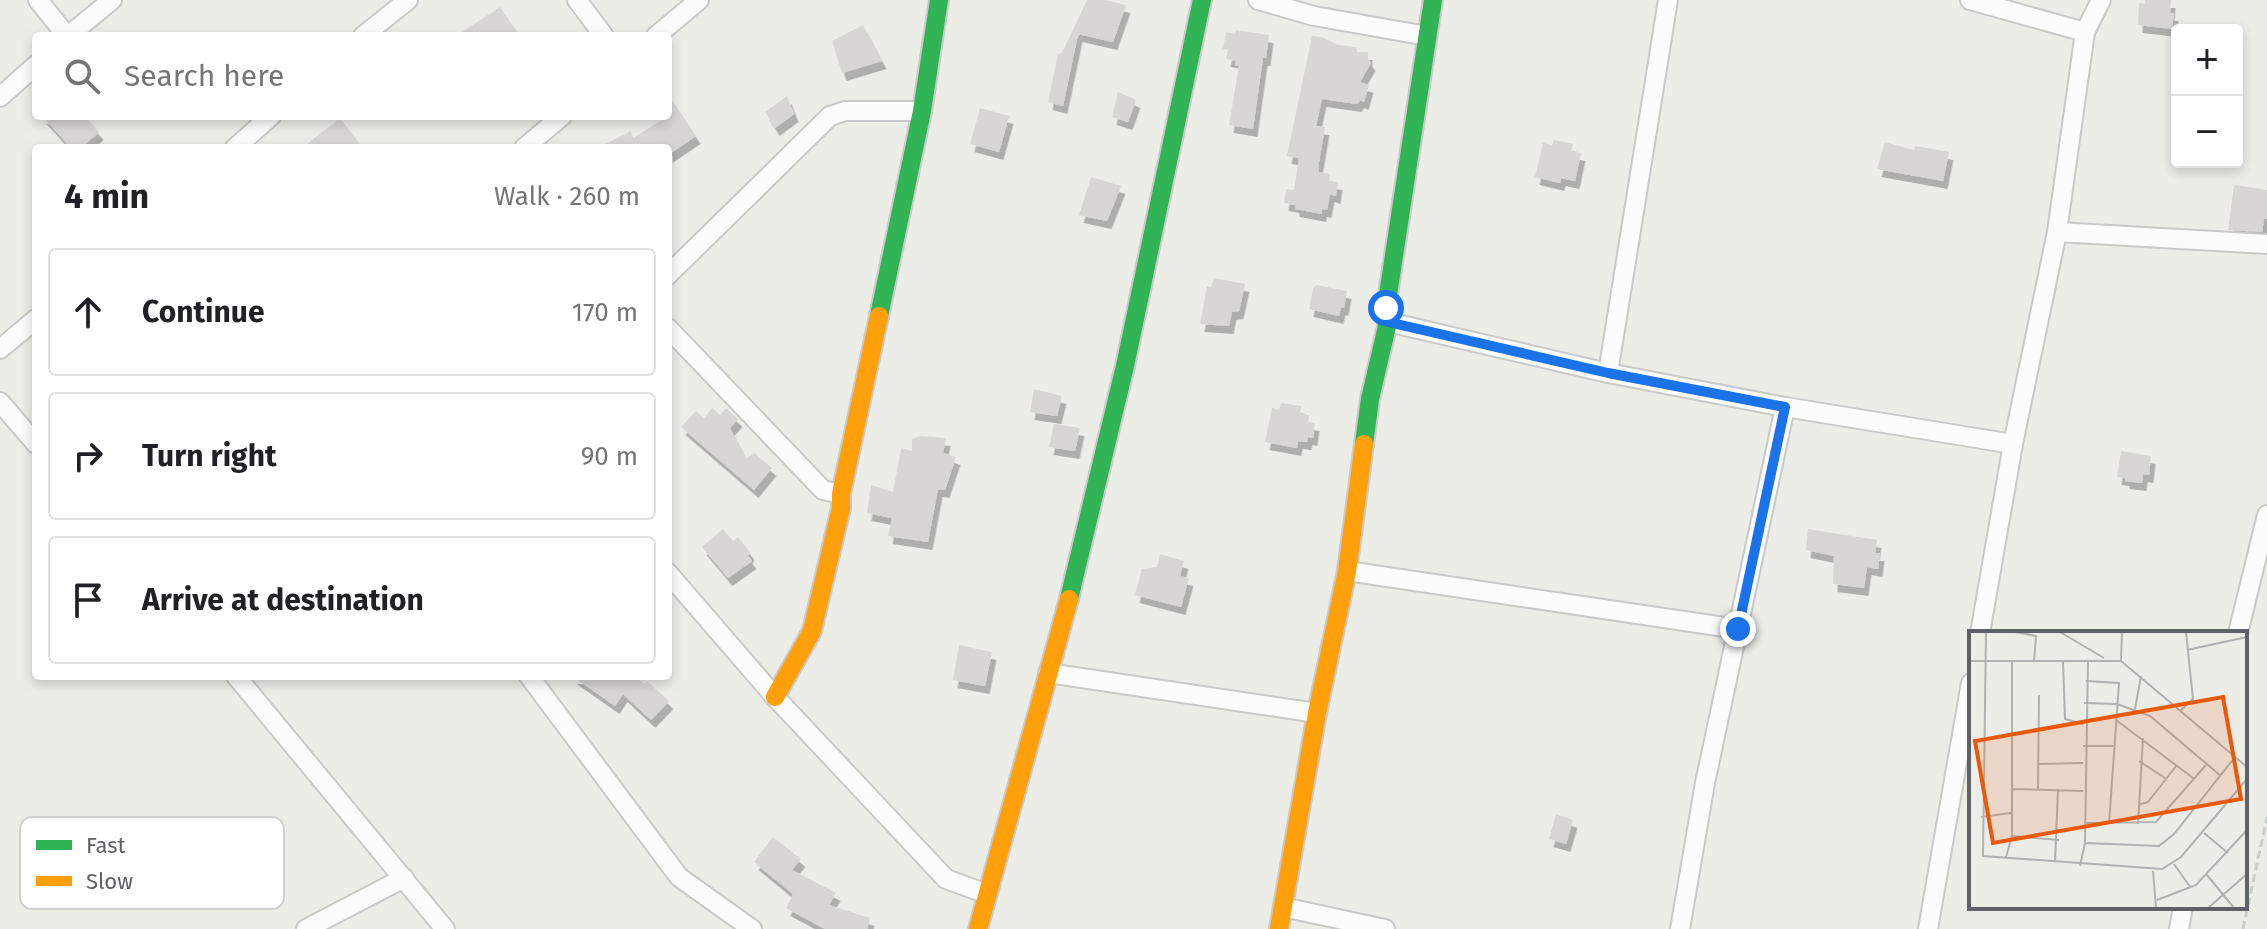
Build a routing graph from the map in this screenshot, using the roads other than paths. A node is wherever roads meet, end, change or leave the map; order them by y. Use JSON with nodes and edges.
{"nodes":[{"id":1,"x":38,"y":0,"type":"edge"},
{"id":2,"x":112,"y":0,"type":"edge"},
{"id":3,"x":408,"y":0,"type":"edge"},
{"id":4,"x":577,"y":0,"type":"edge"},
{"id":5,"x":699,"y":0,"type":"edge"},
{"id":6,"x":939,"y":0,"type":"edge"},
{"id":7,"x":1202,"y":0,"type":"edge"},
{"id":8,"x":1258,"y":0,"type":"edge"},
{"id":9,"x":1433,"y":0,"type":"edge"},
{"id":10,"x":1668,"y":0,"type":"edge"},
{"id":11,"x":1970,"y":0,"type":"edge"},
{"id":12,"x":2101,"y":0,"type":"edge"},
{"id":13,"x":65,"y":32,"type":"edge"},
{"id":14,"x":73,"y":32,"type":"edge"},
{"id":15,"x":368,"y":32,"type":"edge"},
{"id":16,"x":601,"y":32,"type":"edge"},
{"id":17,"x":661,"y":32,"type":"edge"},
{"id":18,"x":2085,"y":32,"type":"junction"},
{"id":19,"x":1427,"y":36,"type":"junction"},
{"id":20,"x":32,"y":69,"type":"edge"},
{"id":21,"x":0,"y":97,"type":"edge"},
{"id":22,"x":922,"y":111,"type":"junction"},
{"id":23,"x":266,"y":120,"type":"edge"},
{"id":24,"x":557,"y":120,"type":"edge"},
{"id":25,"x":240,"y":144,"type":"edge"},
{"id":26,"x":529,"y":144,"type":"edge"},
{"id":27,"x":2057,"y":232,"type":"junction"},
{"id":28,"x":2267,"y":244,"type":"edge"},
{"id":29,"x":672,"y":271,"type":"edge"},
{"id":30,"x":32,"y":322,"type":"edge"},
{"id":31,"x":1388,"y":322,"type":"junction"},
{"id":32,"x":672,"y":332,"type":"edge"},
{"id":33,"x":0,"y":349,"type":"edge"},
{"id":34,"x":1608,"y":373,"type":"junction"},
{"id":35,"x":0,"y":402,"type":"edge"},
{"id":36,"x":1785,"y":407,"type":"junction"},
{"id":37,"x":32,"y":439,"type":"edge"},
{"id":38,"x":2013,"y":444,"type":"junction"},
{"id":39,"x":841,"y":494,"type":"junction"},
{"id":40,"x":2267,"y":515,"type":"edge"},
{"id":41,"x":1347,"y":571,"type":"junction"},
{"id":42,"x":672,"y":578,"type":"edge"},
{"id":43,"x":1738,"y":629,"type":"junction"},
{"id":44,"x":1980,"y":631,"type":"edge"},
{"id":45,"x":2238,"y":631,"type":"edge"},
{"id":46,"x":1048,"y":673,"type":"junction"},
{"id":47,"x":239,"y":680,"type":"edge"},
{"id":48,"x":532,"y":680,"type":"edge"},
{"id":49,"x":1969,"y":694,"type":"edge"},
{"id":50,"x":775,"y":697,"type":"junction"},
{"id":51,"x":1317,"y":713,"type":"junction"},
{"id":52,"x":404,"y":878,"type":"junction"},
{"id":53,"x":987,"y":894,"type":"junction"},
{"id":54,"x":1283,"y":907,"type":"junction"},
{"id":55,"x":2183,"y":909,"type":"edge"},
{"id":56,"x":306,"y":929,"type":"edge"},
{"id":57,"x":445,"y":929,"type":"edge"},
{"id":58,"x":752,"y":929,"type":"edge"},
{"id":59,"x":978,"y":929,"type":"edge"},
{"id":60,"x":1279,"y":929,"type":"edge"},
{"id":61,"x":1385,"y":929,"type":"edge"},
{"id":62,"x":1680,"y":929,"type":"edge"},
{"id":63,"x":1928,"y":929,"type":"edge"},
{"id":64,"x":2179,"y":929,"type":"edge"}],
"edges":[{"from":1,"to":13,"type":"street"},
{"from":2,"to":14,"type":"street"},
{"from":3,"to":15,"type":"street"},
{"from":4,"to":16,"type":"street"},
{"from":5,"to":17,"type":"street"},
{"from":6,"to":22,"type":"street"},
{"from":7,"to":46,"type":"street"},
{"from":8,"to":19,"type":"street"},
{"from":9,"to":19,"type":"street"},
{"from":10,"to":34,"type":"street"},
{"from":11,"to":18,"type":"street"},
{"from":12,"to":18,"type":"street"},
{"from":18,"to":27,"type":"street"},
{"from":19,"to":31,"type":"street"},
{"from":20,"to":21,"type":"street"},
{"from":22,"to":29,"type":"street"},
{"from":22,"to":39,"type":"street"},
{"from":23,"to":25,"type":"street"},
{"from":24,"to":26,"type":"street"},
{"from":27,"to":28,"type":"street"},
{"from":27,"to":38,"type":"street"},
{"from":30,"to":33,"type":"street"},
{"from":31,"to":34,"type":"street"},
{"from":31,"to":41,"type":"street"},
{"from":32,"to":39,"type":"street"},
{"from":34,"to":36,"type":"street"},
{"from":35,"to":37,"type":"street"},
{"from":36,"to":38,"type":"street"},
{"from":36,"to":43,"type":"street"},
{"from":38,"to":44,"type":"street"},
{"from":39,"to":50,"type":"street"},
{"from":40,"to":45,"type":"street"},
{"from":41,"to":43,"type":"street"},
{"from":41,"to":51,"type":"street"},
{"from":42,"to":50,"type":"street"},
{"from":43,"to":62,"type":"street"},
{"from":46,"to":51,"type":"street"},
{"from":46,"to":53,"type":"street"},
{"from":47,"to":52,"type":"street"},
{"from":48,"to":58,"type":"street"},
{"from":49,"to":63,"type":"street"},
{"from":50,"to":53,"type":"street"},
{"from":51,"to":54,"type":"street"},
{"from":52,"to":56,"type":"street"},
{"from":52,"to":57,"type":"street"},
{"from":53,"to":59,"type":"street"},
{"from":54,"to":60,"type":"street"},
{"from":54,"to":61,"type":"street"},
{"from":55,"to":64,"type":"street"}]}
